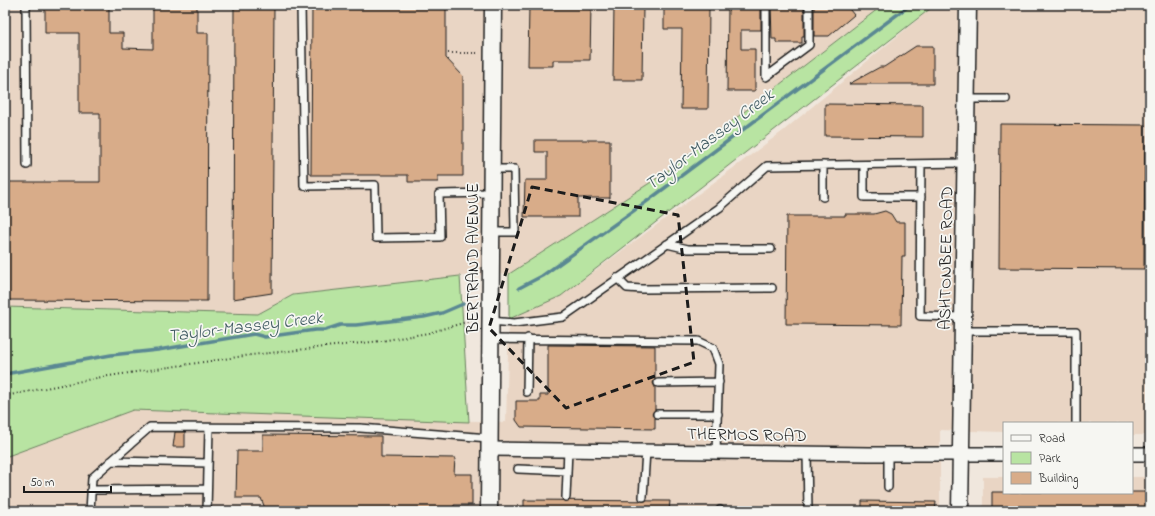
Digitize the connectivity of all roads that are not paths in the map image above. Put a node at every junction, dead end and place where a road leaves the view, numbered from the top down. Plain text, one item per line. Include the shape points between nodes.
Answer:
1 (26, 5) edge
2 (301, 5) edge
3 (494, 5) edge
4 (766, 5) edge
5 (809, 5) edge
6 (968, 5) edge
7 (966, 99) junction
8 (1006, 99) dead end
9 (965, 163) junction
10 (921, 164) junction
11 (27, 165) dead end
12 (864, 165) junction
13 (823, 166) junction
14 (491, 169) junction
15 (491, 193) junction
16 (823, 197) dead end
17 (921, 197) junction
18 (491, 232) junction
19 (667, 244) junction
20 (771, 249) dead end
21 (617, 278) junction
22 (772, 288) dead end
23 (490, 321) junction
24 (964, 324) junction
25 (528, 338) junction
26 (490, 339) junction
27 (719, 382) junction
28 (658, 383) dead end
29 (527, 392) dead end
30 (657, 414) dead end
31 (718, 414) junction
32 (1076, 422) edge
33 (209, 428) junction
34 (489, 443) junction
35 (568, 450) junction
36 (646, 451) junction
37 (716, 452) junction
38 (807, 453) junction
39 (888, 454) junction
40 (960, 454) junction
41 (1003, 454) edge
42 (1133, 454) edge
43 (1150, 454) edge
44 (111, 461) junction
45 (208, 463) junction
46 (518, 469) dead end
47 (567, 471) junction
48 (888, 487) dead end
49 (207, 489) junction
50 (91, 490) junction
51 (566, 497) dead end
52 (643, 498) dead end
53 (90, 511) edge
54 (207, 511) edge
55 (489, 511) edge
56 (808, 511) edge
57 (960, 511) edge

1 - 11 lane
2 - 15 lane via 304,186 375,185 376,238 440,237 439,194
3 - 14 street, BERTRAND AVENUE
4 - 5 lane via 766,77 809,45
6 - 7 street, ASHTONBEE ROAD
7 - 8 lane
7 - 9 street, ASHTONBEE ROAD
9 - 10 lane
9 - 24 street, ASHTONBEE ROAD
10 - 12 lane
10 - 17 lane
12 - 13 lane
12 - 17 lane via 864,197
13 - 16 lane
13 - 19 lane via 767,166 719,208
14 - 15 street, BERTRAND AVENUE
14 - 18 lane via 514,169 516,232
15 - 18 street, BERTRAND AVENUE
17 - 24 lane via 920,316
18 - 23 street, BERTRAND AVENUE
19 - 20 lane via 688,249
19 - 21 lane
21 - 22 lane via 627,288 642,289
21 - 23 lane via 564,317 514,323
23 - 26 street, BERTRAND AVENUE
24 - 32 lane via 1076,331
24 - 40 street, ASHTONBEE ROAD
25 - 26 lane
25 - 27 lane via 698,341 714,348 719,364
25 - 29 lane
26 - 34 street, BERTRAND AVENUE
27 - 28 lane
27 - 31 lane
30 - 31 lane
31 - 37 lane
33 - 34 lane via 360,428
33 - 44 lane via 150,427
33 - 45 lane
34 - 35 street, THERMOS ROAD
34 - 55 street, BERTRAND AVENUE
35 - 36 street, THERMOS ROAD
35 - 47 lane
36 - 37 street, THERMOS ROAD
36 - 52 lane
37 - 38 street, THERMOS ROAD
38 - 39 street, THERMOS ROAD
38 - 56 lane
39 - 40 street, THERMOS ROAD
39 - 48 lane
40 - 41 street, THERMOS ROAD
40 - 57 street, ASHTONBEE ROAD
42 - 43 street
44 - 45 lane
44 - 50 lane via 92,478
45 - 49 lane
46 - 47 lane
47 - 51 lane
49 - 50 lane
49 - 54 lane
50 - 53 lane

